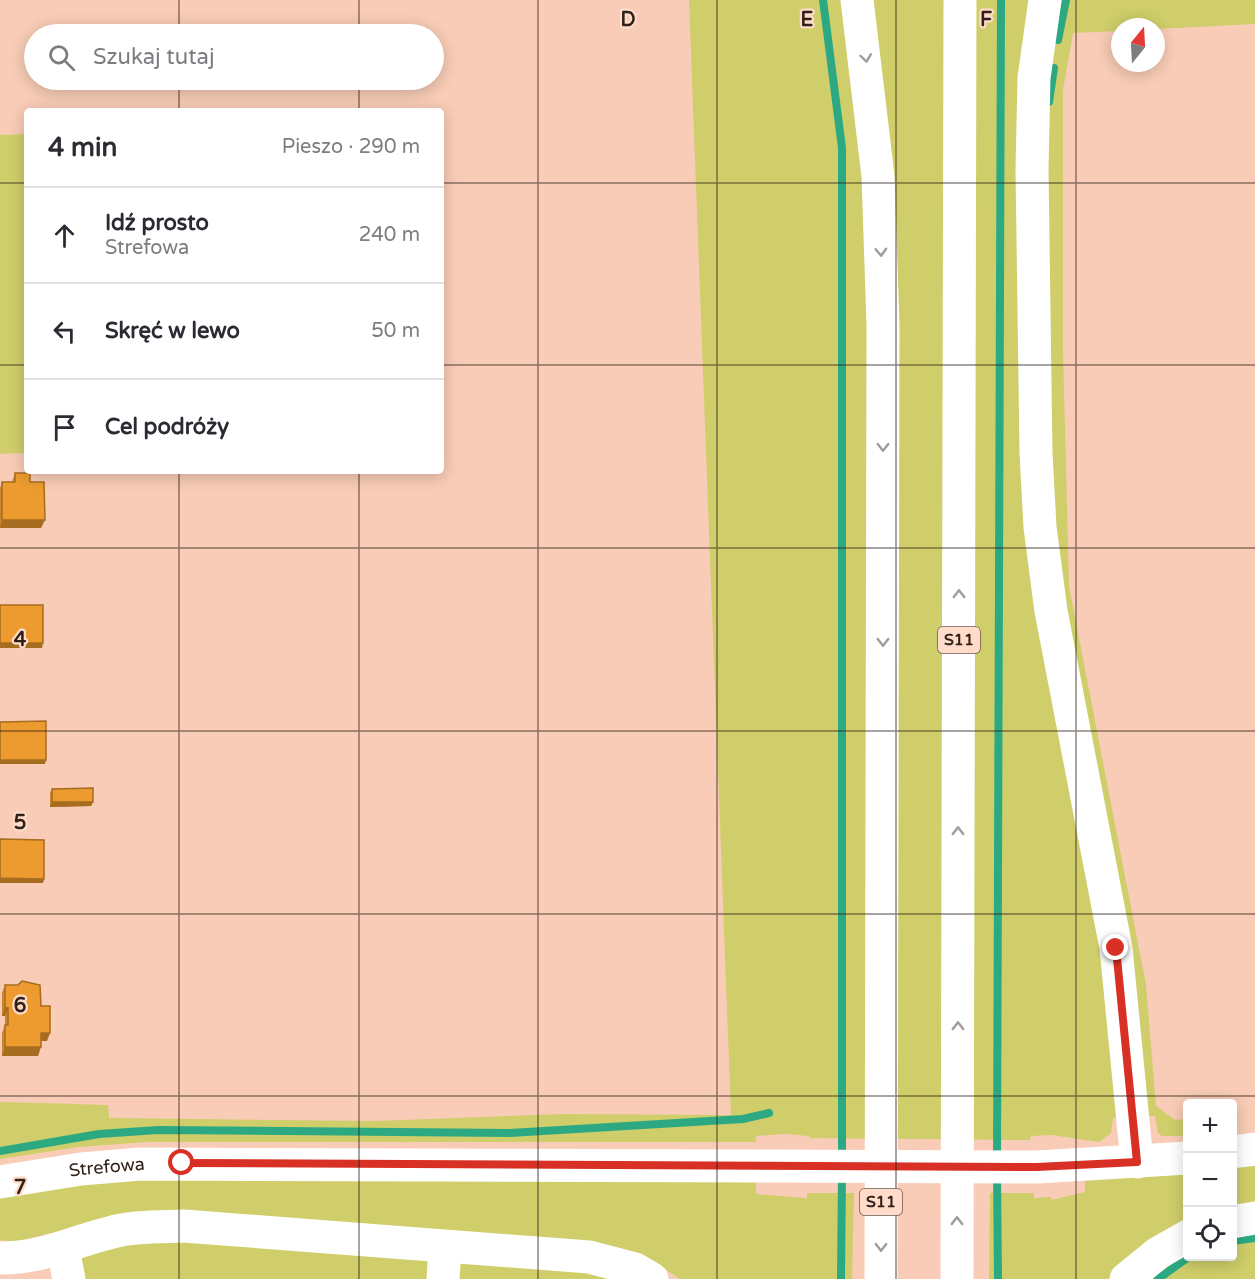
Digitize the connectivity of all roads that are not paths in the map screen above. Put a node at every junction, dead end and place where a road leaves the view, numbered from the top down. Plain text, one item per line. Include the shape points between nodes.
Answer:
1 (857, 0) edge
2 (960, 0) edge
3 (1045, 0) edge
4 (1255, 1149) edge
5 (1237, 1151) edge
6 (1183, 1158) edge
7 (1137, 1162) junction
8 (0, 1182) edge
9 (1255, 1218) edge
10 (1237, 1221) edge
11 (1183, 1239) edge
12 (445, 1247) junction
13 (0, 1258) edge
14 (66, 1264) edge
15 (443, 1279) edge
16 (652, 1279) edge
17 (881, 1279) edge
18 (957, 1279) edge
19 (1126, 1279) edge

1 -> 17 main road, S11 via 878,176 883,325
18 -> 2 main road, S11
3 - 7 main road via 1034,78 1032,169 1040,527 1051,611 1116,948
4 - 5 main road
6 - 7 main road, Strefowa
7 - 8 main road, Strefowa via 1037,1167 151,1164 81,1169
9 - 10 main road
11 - 19 main road via 1158,1252
12 - 14 main road via 184,1226 110,1233
12 - 15 main road
12 - 16 main road via 589,1257 635,1269
13 - 14 main road via 27,1257

